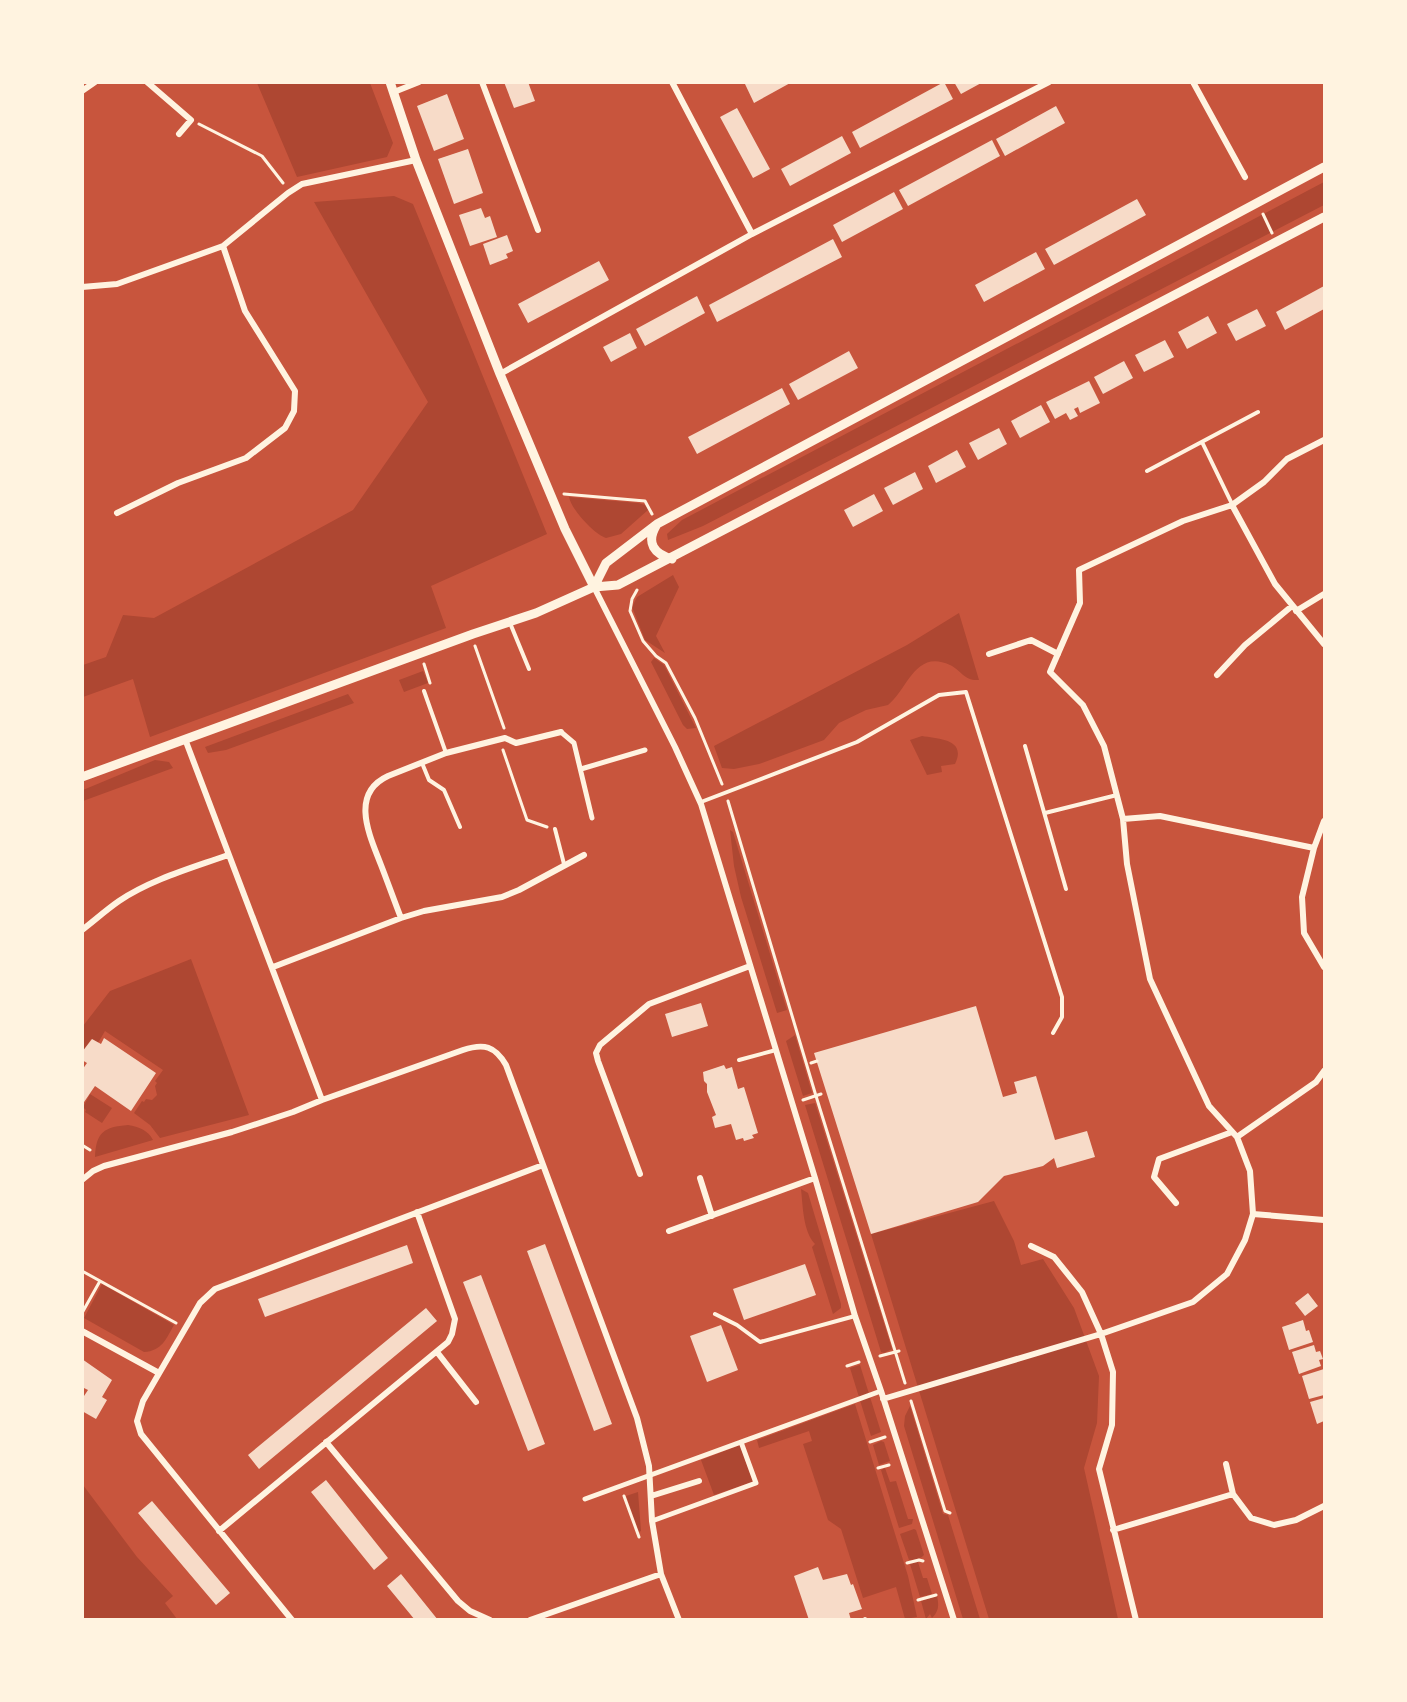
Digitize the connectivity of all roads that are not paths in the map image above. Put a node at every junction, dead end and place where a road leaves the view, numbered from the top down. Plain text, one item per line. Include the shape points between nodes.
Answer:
1 (95, 82) edge
2 (147, 82) edge
3 (419, 82) edge
4 (482, 82) edge
5 (672, 82) edge
6 (1049, 82) edge
7 (1193, 82) edge
8 (392, 87) edge
9 (82, 91) edge
10 (179, 134) dead end
11 (416, 160) junction
12 (1324, 167) edge
13 (1245, 177) dead end
14 (1324, 217) edge
15 (538, 230) dead end
16 (752, 234) junction
17 (223, 246) junction
18 (82, 287) edge
19 (500, 374) junction
20 (1258, 412) dead end
21 (1324, 440) edge
22 (1202, 442) junction
23 (1148, 471) dead end
24 (1232, 505) junction
25 (117, 513) dead end
26 (657, 524) junction
27 (672, 559) junction
28 (594, 587) junction
29 (1324, 594) edge
30 (1294, 608) junction
31 (510, 622) junction
32 (1324, 644) edge
33 (989, 654) dead end
34 (1058, 654) junction
35 (529, 669) dead end
36 (1217, 675) dead end
37 (424, 691) road end
38 (561, 732) joint
39 (185, 739) junction
40 (1025, 746) dead end
41 (645, 750) dead end
42 (446, 753) junction
43 (422, 762) junction
44 (581, 769) junction
45 (82, 777) edge
46 (1116, 795) junction
47 (700, 803) junction
48 (1045, 813) junction
49 (592, 818) dead end
50 (1123, 819) junction
51 (1324, 821) edge
52 (460, 826) dead end
53 (555, 829) road end
54 (1314, 848) junction
55 (228, 855) junction
56 (584, 855) dead end
57 (564, 864) junction
58 (1066, 889) dead end
59 (401, 918) junction
60 (82, 930) edge
61 (750, 966) junction
62 (273, 967) junction
63 (1324, 967) edge
64 (1053, 1033) dead end
65 (776, 1050) junction
66 (739, 1060) dead end
67 (1324, 1071) edge
68 (322, 1100) junction
69 (1234, 1134) junction
70 (543, 1165) junction
71 (640, 1174) dead end
72 (700, 1178) dead end
73 (816, 1178) junction
74 (82, 1180) edge
75 (1176, 1203) dead end
76 (417, 1212) junction
77 (1253, 1214) junction
78 (712, 1216) junction
79 (1324, 1220) edge
80 (669, 1231) dead end
81 (1031, 1245) dead end
82 (715, 1314) dead end
83 (855, 1316) junction
84 (82, 1331) edge
85 (1101, 1334) junction
86 (437, 1352) junction
87 (159, 1373) junction
88 (881, 1391) junction
89 (884, 1399) junction
90 (476, 1402) dead end
91 (326, 1442) junction
92 (741, 1442) junction
93 (1226, 1464) dead end
94 (650, 1475) junction
95 (699, 1481) dead end
96 (1233, 1494) junction
97 (651, 1496) junction
98 (585, 1499) dead end
99 (1324, 1506) edge
100 (652, 1521) junction
101 (1113, 1530) junction
102 (219, 1531) junction
103 (661, 1574) junction
104 (953, 1619) edge
105 (292, 1620) edge
106 (490, 1620) edge
107 (530, 1620) edge
108 (679, 1620) edge
109 (1136, 1620) edge

1 - 9 street
2 - 10 street via 190,120
3 - 8 street
4 - 15 street
5 - 16 street
6 - 16 street
7 - 13 street
8 - 11 street
11 - 17 street via 302,184
11 - 19 street
12 - 26 street
14 - 27 street
16 - 19 street
17 - 18 street via 117,284
17 - 25 street via 245,311 295,391 294,411 285,428 246,458 178,483
19 - 28 street
20 - 22 lane
21 - 24 street via 1287,459
22 - 23 lane
22 - 24 lane
24 - 30 street via 1275,584
24 - 34 street via 1183,520 1079,570 1080,603
26 - 27 street via 652,546
26 - 28 street via 606,563
27 - 28 street via 618,585
28 - 31 street
28 - 47 street
29 - 30 street
30 - 32 street
30 - 36 street via 1245,645
31 - 35 lane
31 - 39 street
33 - 34 street via 1031,640
34 - 46 street via 1050,672 1083,705 1104,746
37 - 42 lane
38 - 42 street via 516,743 502,739
38 - 44 street via 574,743
39 - 45 street
39 - 55 street
40 - 48 lane
41 - 44 street
42 - 43 street
43 - 52 lane via 429,780 444,790
43 - 59 street via 378,780 366,806 367,827
44 - 49 street
46 - 48 lane
46 - 50 street
47 - 61 street
47 - 64 lane via 857,742 939,695 966,692 1062,997 1062,1017
48 - 58 lane
50 - 54 street via 1160,816
50 - 69 street via 1127,864 1150,979 1209,1106
51 - 54 street
53 - 57 lane
54 - 63 street via 1302,897 1305,933
55 - 60 street via 134,893
55 - 62 street
56 - 57 street
57 - 59 street via 502,897
59 - 62 street
61 - 65 street
61 - 71 street via 649,1004 596,1053
62 - 68 street
65 - 66 lane
65 - 73 street
67 - 69 street via 1316,1082
68 - 70 street via 474,1046 493,1049 506,1065
68 - 74 street via 232,1132 104,1166
69 - 75 street via 1159,1160 1154,1177
69 - 77 street via 1250,1171
70 - 76 street
70 - 94 street via 644,1437
72 - 78 street
73 - 78 street
73 - 83 street
76 - 86 street via 455,1319 448,1342
76 - 87 street via 215,1289 200,1303
77 - 79 street
77 - 85 street via 1227,1274 1193,1302
78 - 80 street
81 - 85 street via 1054,1257 1082,1293
82 - 83 lane via 760,1342
83 - 88 street
84 - 87 street
85 - 89 street
85 - 101 street via 1113,1383 1112,1425 1099,1469
86 - 90 street
86 - 91 street
87 - 102 street via 139,1411 138,1428
88 - 89 street
88 - 92 street
89 - 104 street
91 - 102 street
91 - 106 street via 458,1601
92 - 94 street
92 - 100 street via 756,1483
93 - 96 street
94 - 97 street
94 - 98 street
95 - 97 street
96 - 99 street via 1251,1518 1274,1525 1296,1520
96 - 101 street
97 - 100 street
100 - 103 street
101 - 109 street
102 - 105 street
103 - 107 street
103 - 108 street

